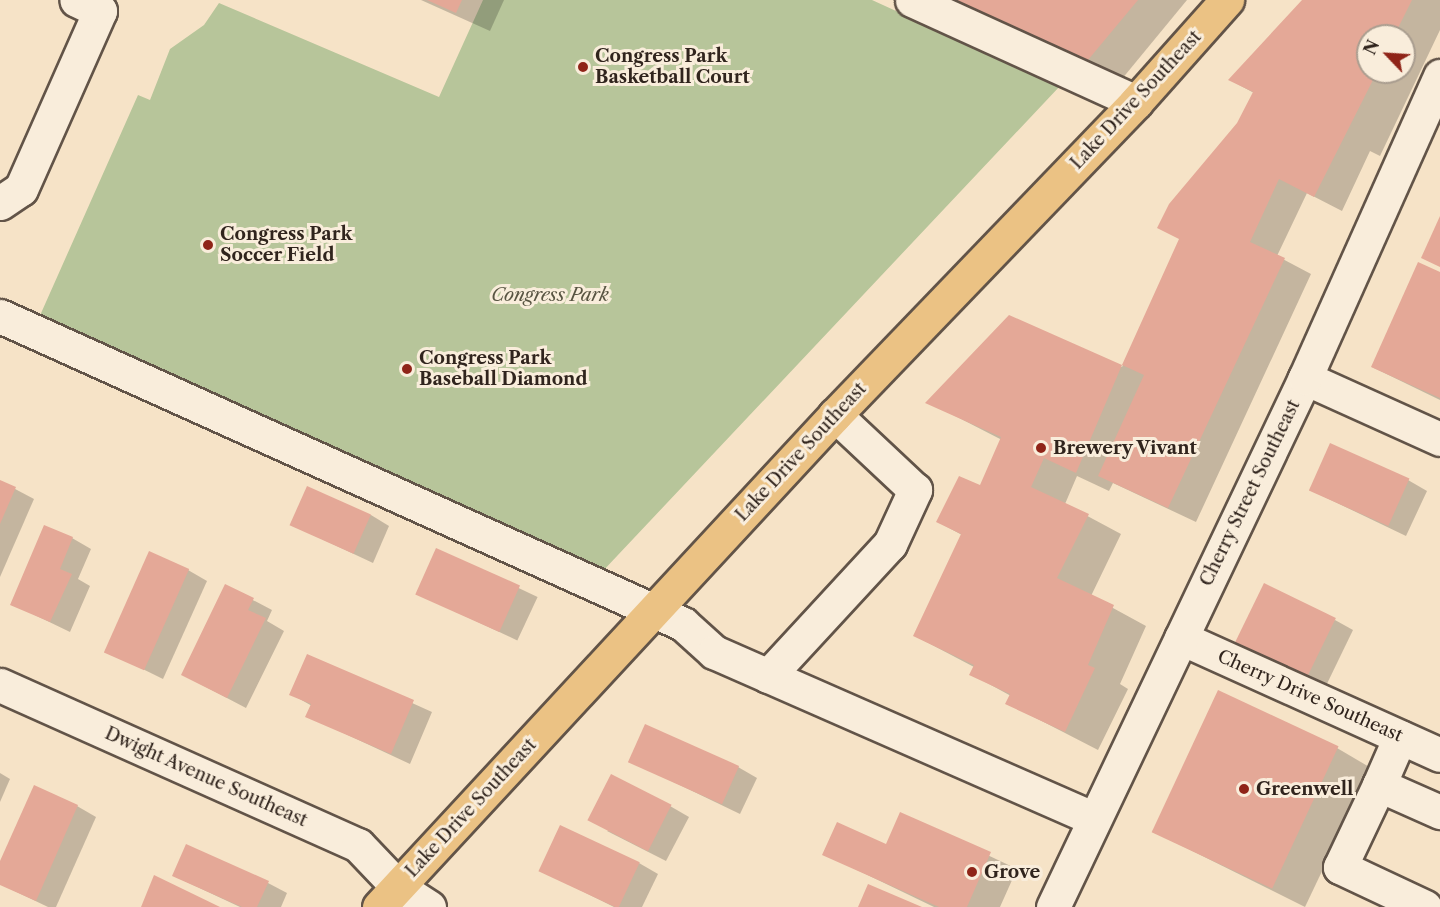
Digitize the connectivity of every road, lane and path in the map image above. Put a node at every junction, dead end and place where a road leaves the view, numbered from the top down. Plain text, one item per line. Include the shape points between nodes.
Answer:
1 (76, 0) edge
2 (912, 0) edge
3 (1227, 0) edge
4 (1440, 76) edge
5 (1136, 102) junction
6 (0, 203) edge
7 (0, 316) edge
8 (1305, 378) junction
9 (835, 416) junction
10 (1440, 439) edge
11 (652, 610) junction
12 (1181, 638) junction
13 (768, 676) junction
14 (0, 685) edge
15 (1400, 737) junction
16 (1440, 755) edge
17 (1379, 785) junction
18 (1440, 812) edge
19 (1094, 819) junction
20 (389, 897) edge
21 (429, 907) edge
22 (1053, 907) edge
23 (1425, 907) edge

1 - 6 street via 100,11 21,189
2 - 5 street
3 - 5 main road, Lake Drive Southeast
4 - 8 street, Cherry Street Southeast
5 - 9 main road, Lake Drive Southeast
7 - 11 street
8 - 10 street
8 - 12 street, Cherry Street Southeast
9 - 11 main road, Lake Drive Southeast
9 - 13 street via 915,490 890,544
11 - 13 street via 683,624 714,652
11 - 20 main road, Lake Drive Southeast
12 - 15 street, Cherry Drive Southeast
12 - 19 street, Cherry Street Southeast
13 - 19 street
14 - 20 street, Dwight Avenue Southeast via 358,844
15 - 16 street, Cherry Drive Southeast
15 - 17 street
17 - 18 street
17 - 23 street via 1340,867
19 - 22 street, Cherry Street Southeast
20 - 21 street, Dwight Avenue Southeast

